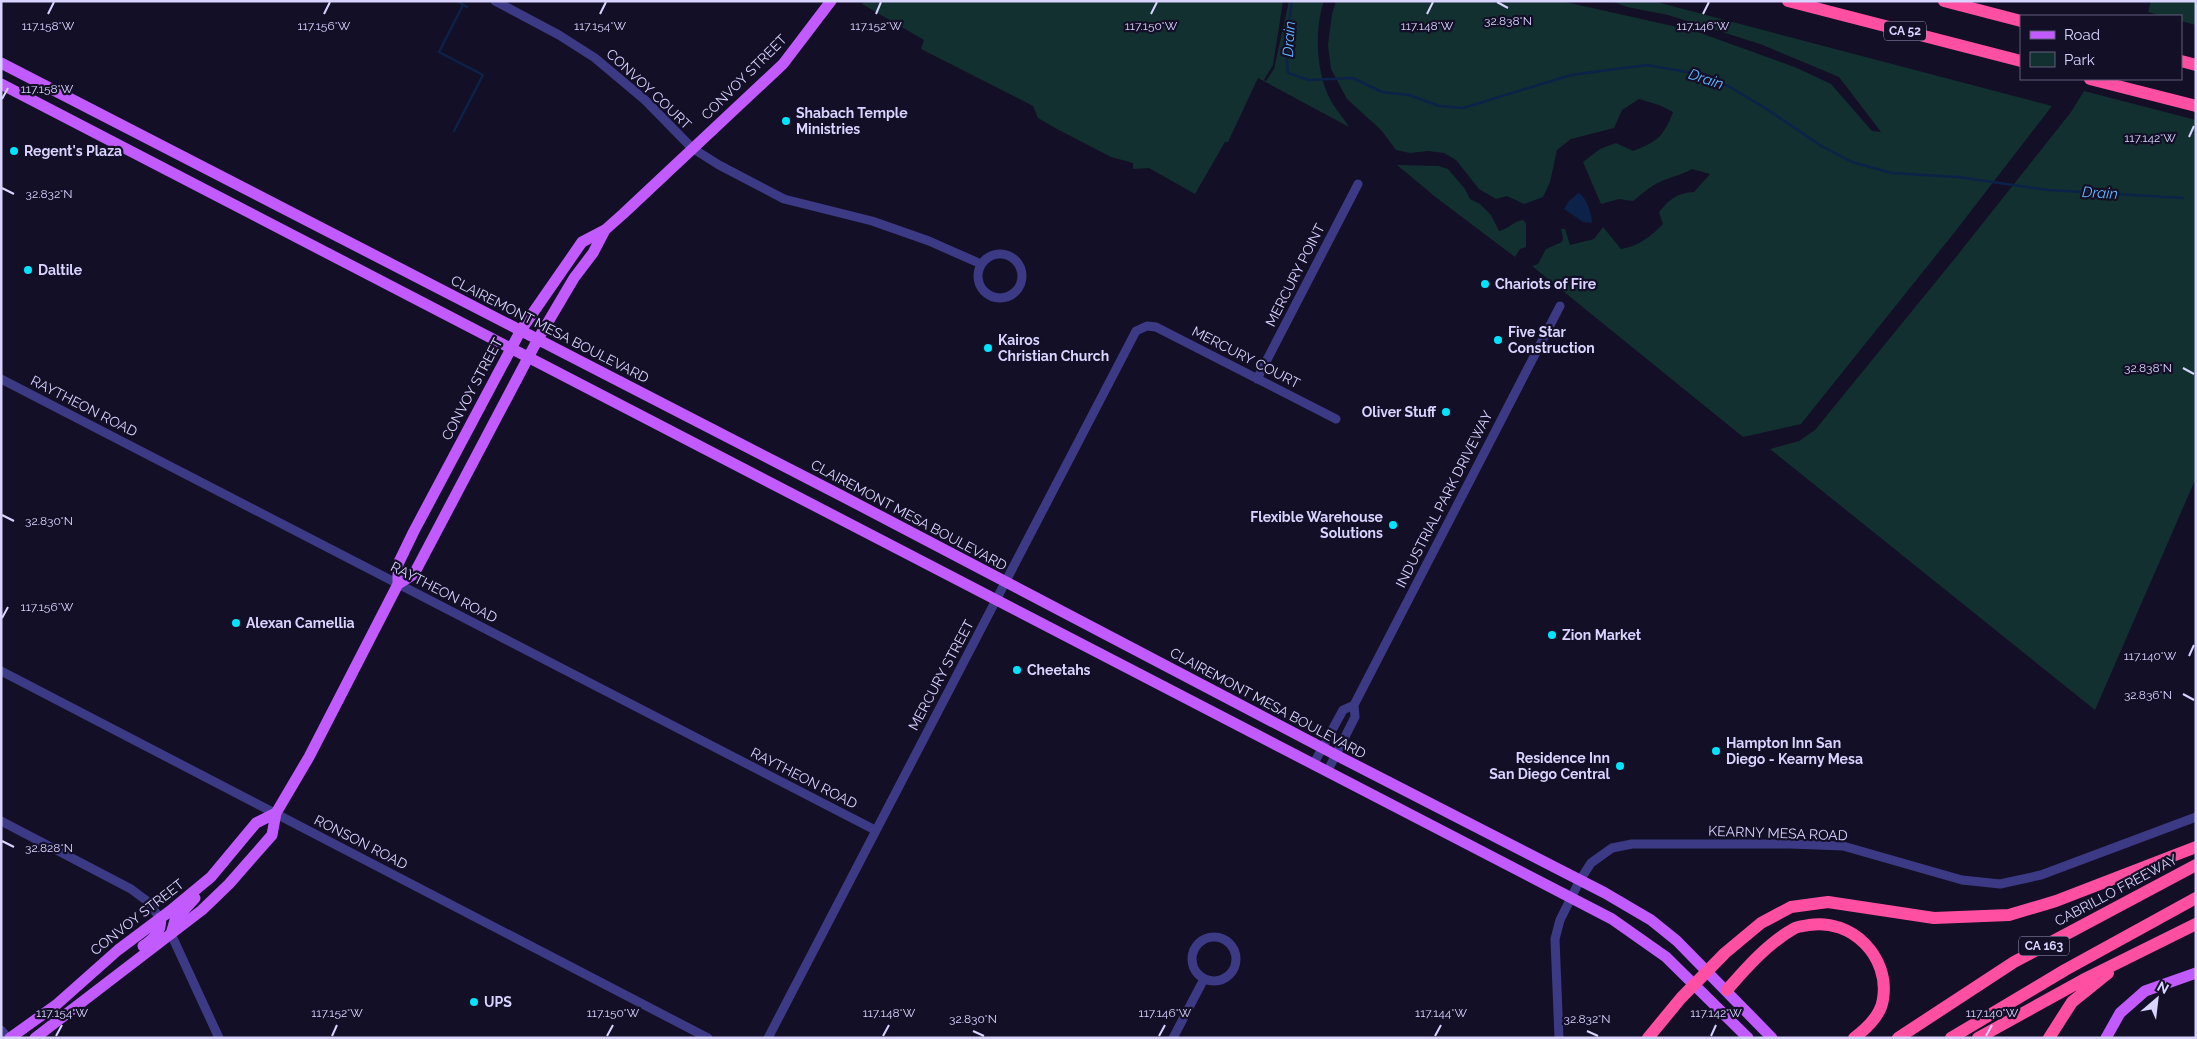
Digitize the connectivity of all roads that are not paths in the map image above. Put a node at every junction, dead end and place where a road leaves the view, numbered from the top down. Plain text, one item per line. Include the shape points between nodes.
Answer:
1 (495, 1) edge
2 (831, 1) edge
3 (1788, 1) edge
4 (1944, 1) edge
5 (2020, 21) edge
6 (2020, 61) edge
7 (2182, 61) edge
8 (1, 63) edge
9 (2196, 65) edge
10 (2094, 80) edge
11 (1, 84) edge
12 (2196, 106) edge
13 (692, 148) junction
14 (1358, 184) dead end
15 (605, 230) junction
16 (981, 264) junction
17 (1560, 306) dead end
18 (1142, 328) joint
19 (521, 330) junction
20 (538, 339) junction
21 (512, 348) junction
22 (528, 356) junction
23 (1, 379) edge
24 (1257, 379) junction
25 (1336, 419) dead end
26 (1005, 582) junction
27 (398, 584) junction
28 (995, 601) junction
29 (1, 671) edge
30 (1354, 705) junction
31 (1322, 748) junction
32 (1336, 755) junction
33 (1313, 765) junction
34 (1327, 772) junction
35 (276, 813) junction
36 (2196, 817) edge
37 (1, 821) edge
38 (875, 830) junction
39 (2196, 847) edge
40 (2196, 865) edge
41 (211, 877) junction
42 (1580, 880) junction
43 (1571, 897) junction
44 (2196, 898) edge
45 (160, 918) junction
46 (2196, 924) edge
47 (171, 934) junction
48 (2127, 958) junction
49 (1708, 970) junction
50 (2196, 973) edge
51 (116, 975) junction
52 (1204, 979) junction
53 (1695, 984) junction
54 (1727, 990) junction
55 (1, 1030) edge
56 (9, 1038) edge
57 (35, 1038) edge
58 (219, 1038) edge
59 (708, 1038) edge
60 (768, 1038) edge
61 (1173, 1038) edge
62 (1558, 1038) edge
63 (1648, 1038) edge
64 (1748, 1038) edge
65 (1772, 1038) edge
66 (1854, 1038) edge
67 (1898, 1038) edge
68 (1951, 1038) edge
69 (1978, 1038) edge
70 (2049, 1038) edge
71 (2106, 1038) edge

1 - 13 street, CONVOY COURT via 595,58 645,100
2 - 13 main road, CONVOY STREET via 782,64
3 - 6 highway, CA 52
4 - 5 highway
7 - 9 highway
8 - 19 main road, CLAIREMONT MESA BOULEVARD
10 - 12 highway
11 - 21 main road
13 - 15 main road, CONVOY STREET
13 - 16 street, CONVOY COURT via 784,199 872,221
14 - 24 street, MERCURY POINT
15 - 19 main road, CONVOY STREET via 582,242
15 - 20 main road, CONVOY STREET
16 - 16 street via 978,281 985,293 1000,299 1014,294 1019,288 1021,268 1012,258 993,255
17 - 30 street, INDUSTRIAL PARK DRIVEWAY
18 - 24 street, MERCURY COURT via 1156,327
18 - 26 street, MERCURY STREET via 1136,331
19 - 20 main road, CLAIREMONT MESA BOULEVARD
19 - 21 main road, CONVOY STREET
20 - 22 main road, CONVOY STREET
20 - 26 main road, CLAIREMONT MESA BOULEVARD
21 - 22 main road
21 - 27 main road, CONVOY STREET via 398,564
22 - 27 main road, CONVOY STREET via 414,574
22 - 28 main road
23 - 27 street, RAYTHEON ROAD
24 - 25 street, MERCURY COURT
26 - 28 street, MERCURY STREET
26 - 31 main road, CLAIREMONT MESA BOULEVARD
27 - 35 main road, CONVOY STREET via 309,757
27 - 38 street, RAYTHEON ROAD
28 - 33 main road
28 - 38 street, MERCURY STREET
29 - 35 street, RONSON ROAD
30 - 31 street, INDUSTRIAL PARK DRIVEWAY via 1343,710
30 - 32 street, INDUSTRIAL PARK DRIVEWAY via 1355,717
31 - 32 main road, CLAIREMONT MESA BOULEVARD
31 - 33 street, INDUSTRIAL PARK DRIVEWAY
32 - 34 street, INDUSTRIAL PARK DRIVEWAY
32 - 42 main road, CLAIREMONT MESA BOULEVARD
33 - 34 main road
34 - 43 main road
35 - 41 main road, CONVOY STREET via 256,822
35 - 47 main road, CONVOY STREET via 272,834 256,853 217,896
35 - 59 street, RONSON ROAD
36 - 42 street, KEARNY MESA ROAD via 2041,876 2000,884 1962,880 1843,846 1790,844 1632,844 1605,852 1591,863
37 - 45 street via 131,889 147,901
38 - 60 street, MERCURY STREET
39 - 49 highway via 2056,900 2009,914 1934,918 1828,902 1791,907 1761,923
40 - 67 highway, CABRILLO FREEWAY / CA 163 via 2014,962
41 - 45 main road, CONVOY STREET
41 - 47 main road via 175,920
42 - 43 street, KEARNY MESA ROAD
42 - 49 main road, CLAIREMONT MESA BOULEVARD via 1651,920
43 - 53 main road via 1656,948
43 - 62 street, KEARNY MESA ROAD via 1555,939
44 - 68 highway, CA 163
45 - 51 main road via 162,924 158,932 120,963
45 - 56 main road, CONVOY STREET via 56,1005
46 - 48 highway
47 - 51 main road, CONVOY STREET
47 - 58 street
48 - 69 highway
48 - 70 highway via 2072,1002
49 - 53 highway
49 - 54 main road, CLAIREMONT MESA BOULEVARD
50 - 71 main road via 2145,991 2120,1013
51 - 57 main road, CONVOY STREET
52 - 52 street via 1220,981 1232,972 1236,956 1224,940 1208,938 1195,947 1193,968
52 - 61 street
53 - 63 highway
53 - 64 main road
54 - 65 main road, CLAIREMONT MESA BOULEVARD
54 - 66 highway via 1769,947 1796,927 1821,923 1836,926 1860,936 1874,954 1882,974 1883,1000 1870,1026
55 - 56 street

